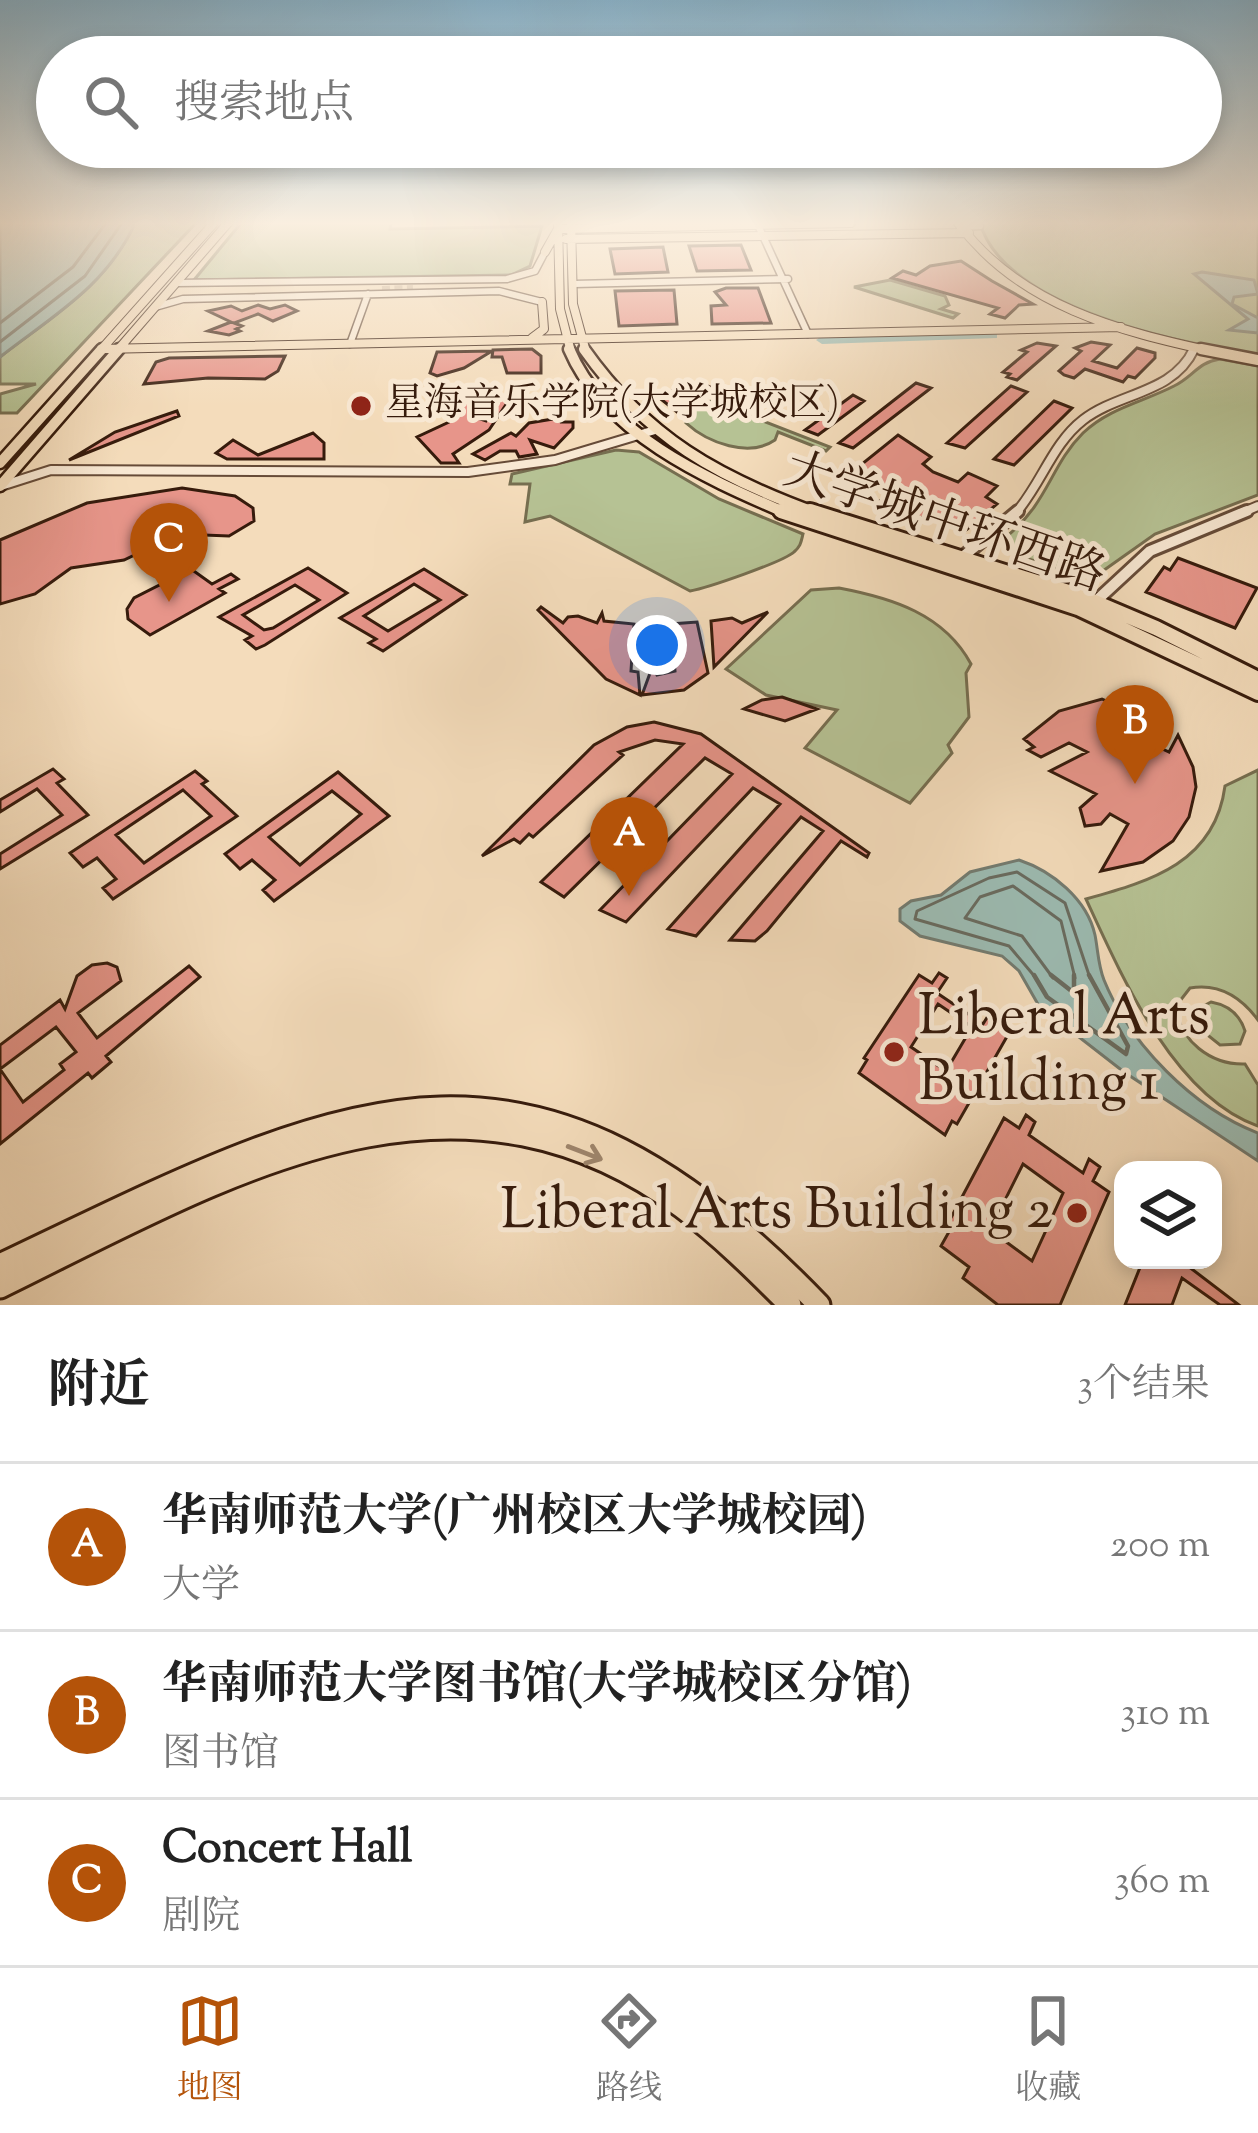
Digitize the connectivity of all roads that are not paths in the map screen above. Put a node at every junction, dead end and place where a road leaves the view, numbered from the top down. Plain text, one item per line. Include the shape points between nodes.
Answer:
1 (163, 284) edge
2 (176, 284) joint
3 (183, 284) edge
4 (567, 284) joint
5 (571, 284) edge
6 (787, 284) edge
7 (1021, 284) edge
8 (1030, 284) edge
9 (368, 294) junction
10 (542, 302) joint
11 (155, 307) junction
12 (1071, 309) junction
13 (1068, 325) junction
14 (1118, 325) junction
15 (807, 332) junction
16 (574, 338) junction
17 (527, 339) junction
18 (350, 344) junction
19 (1195, 347) junction
20 (118, 349) junction
21 (104, 355) junction
22 (1258, 358) edge
23 (649, 432) junction
24 (30, 452) junction
25 (0, 463) edge
26 (51, 470) junction
27 (0, 486) edge
28 (1258, 506) edge
29 (956, 562) junction
30 (1095, 602) junction
31 (1258, 679) edge
32 (1258, 693) edge
33 (0, 1265) edge
34 (0, 1287) edge
35 (790, 1305) edge
36 (819, 1305) edge

1 - 21 main road
2 - 3 street
2 - 11 main road
4 - 5 street
4 - 16 main road, 大学城中环西路
6 - 15 street
7 - 12 main road
8 - 14 main road
9 - 10 street via 503,291
9 - 11 street via 178,299
9 - 18 street
10 - 17 main road via 544,329
11 - 20 main road
12 - 13 main road via 1077,319
12 - 14 main road
13 - 14 main road
13 - 15 main road
14 - 15 main road
14 - 19 main road
14 - 22 main road
15 - 16 main road
16 - 17 main road
16 - 23 main road, 大学城中环西路 via 592,387
17 - 18 main road
18 - 20 main road
19 - 22 main road
19 - 29 street via 1170,380 1074,427 1026,501
20 - 21 main road
21 - 24 main road
21 - 25 main road
23 - 26 street via 555,460 468,472
23 - 29 main road, 大学城中环西路 via 799,517
24 - 26 street
24 - 27 main road
26 - 27 street
28 - 30 street via 1151,548
29 - 30 main road, 大学城中环西路
29 - 32 main road, 大学城中环西路 via 1108,619
30 - 31 main road, 大学城中环西路
33 - 36 main road via 311,1127 400,1109 478,1108 582,1130 672,1172 755,1238
34 -> 35 main road via 274,1158 378,1131 449,1126 544,1139 627,1171 700,1218

